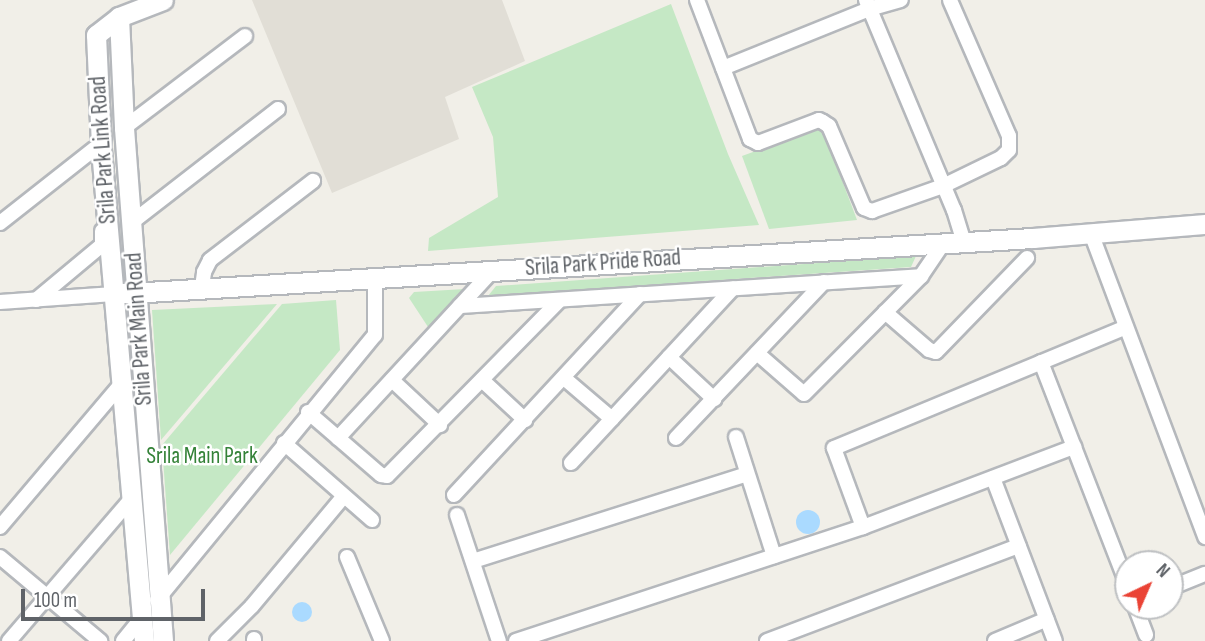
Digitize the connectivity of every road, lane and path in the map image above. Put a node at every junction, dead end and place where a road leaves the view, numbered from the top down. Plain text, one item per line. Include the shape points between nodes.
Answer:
1 (163, 0) edge
2 (697, 0) edge
3 (901, 0) edge
4 (950, 0) edge
5 (868, 5) edge
6 (119, 17) junction
7 (245, 36) dead end
8 (723, 68) junction
9 (278, 109) dead end
10 (124, 128) junction
11 (313, 181) dead end
12 (943, 186) junction
13 (0, 223) edge
14 (131, 223) junction
15 (1205, 224) edge
16 (1091, 233) junction
17 (954, 242) junction
18 (1027, 258) dead end
19 (493, 270) junction
20 (921, 276) junction
21 (375, 277) junction
22 (824, 282) junction
23 (202, 287) junction
24 (733, 288) junction
25 (136, 293) junction
26 (114, 294) junction
27 (640, 294) junction
28 (36, 300) junction
29 (0, 302) edge
30 (558, 302) junction
31 (460, 306) junction
32 (885, 312) junction
33 (1125, 328) junction
34 (757, 353) junction
35 (669, 357) junction
36 (1041, 362) junction
37 (564, 379) junction
38 (391, 380) junction
39 (482, 380) junction
40 (122, 383) junction
41 (713, 399) junction
42 (308, 412) junction
43 (612, 419) junction
44 (525, 420) junction
45 (440, 425) junction
46 (736, 437) dead end
47 (338, 438) junction
48 (676, 438) dead end
49 (284, 443) junction
50 (1074, 447) junction
51 (571, 463) dead end
52 (747, 474) junction
53 (993, 478) junction
54 (454, 495) dead end
55 (344, 496) junction
56 (132, 498) junction
57 (457, 515) dead end
58 (372, 520) dead end
59 (0, 527) edge
60 (863, 527) junction
61 (1205, 537) edge
62 (1019, 546) junction
63 (1114, 550) edge
64 (774, 556) junction
65 (0, 557) edge
66 (347, 557) dead end
67 (473, 561) junction
68 (1205, 574) edge
69 (1184, 582) edge
70 (159, 596) junction
71 (47, 597) junction
72 (142, 618) junction
73 (1047, 620) junction
74 (1140, 620) edge
75 (1146, 635) dead end
76 (9, 641) edge
77 (100, 641) edge
78 (123, 641) edge
79 (144, 641) edge
80 (163, 641) edge
81 (217, 641) edge
82 (382, 641) edge
83 (499, 641) edge
84 (516, 641) edge
85 (767, 641) edge
86 (995, 641) edge
87 (1055, 641) edge

1 - 6 street
2 - 8 street
3 - 5 street
4 - 12 street via 1009,136 1009,150
5 - 8 street
5 - 12 street
6 - 10 street, Srila Park Main Road
6 - 26 street, Srila Park Link Road via 96,35
7 - 10 street
8 - 12 street via 754,142 819,120 829,126 868,210
9 - 14 street
10 - 14 street, Srila Park Main Road
11 - 23 street via 210,260
12 - 17 street via 954,210
13 - 28 street via 94,149 102,245
14 - 25 street, Srila Park Main Road
15 - 16 street, Srila Park Pride Road
16 - 17 street, Srila Park Pride Road
16 - 33 street
17 - 19 street, Srila Park Pride Road
17 - 20 street
18 - 32 street via 936,352
19 - 21 street, Srila Park Pride Road
19 - 31 street
20 - 22 street
20 - 32 street
21 - 23 street, Srila Park Pride Road
21 - 42 street via 375,335
22 - 24 street
22 - 34 street
23 - 25 street, Srila Park Pride Road
24 - 27 street
24 - 35 street
25 - 26 street, Srila Park Pride Road
25 - 70 street, Srila Park Main Road
26 - 28 street, Srila Park Pride Road
26 - 40 street, Srila Park Link Road
27 - 30 street
27 - 37 street
28 - 29 street, Srila Park Pride Road
30 - 31 street
30 - 39 street
31 - 38 street
32 - 34 street via 804,394
33 - 36 street
33 - 61 street
34 - 41 street
35 - 41 street
35 - 43 street
36 - 50 street
36 - 60 street via 834,448
37 - 43 street
37 - 44 street
38 - 45 street
38 - 47 street
39 - 44 street
39 - 45 street
40 - 56 street, Srila Park Link Road
40 - 59 street
41 - 48 street
42 - 47 street
42 - 49 street
43 - 51 street
44 - 54 street
45 - 47 street via 387,476
46 - 52 street
49 - 55 street
49 - 70 street
50 - 53 street
50 - 63 street
52 - 64 street
52 - 67 street
53 - 60 street
53 - 62 street
55 - 58 street
55 - 81 street
56 - 71 street
56 - 72 street, Srila Park Link Road
57 - 67 street
60 - 64 street
62 - 73 street
62 - 85 street
64 - 84 street
65 - 71 street
66 - 82 street
67 - 83 street
68 - 69 street
70 - 72 street
70 - 80 street, Srila Park Main Road
71 - 76 street
71 - 77 street
72 - 78 street
72 - 79 street, Srila Park Link Road
73 - 86 street
73 - 87 street
74 - 75 street

